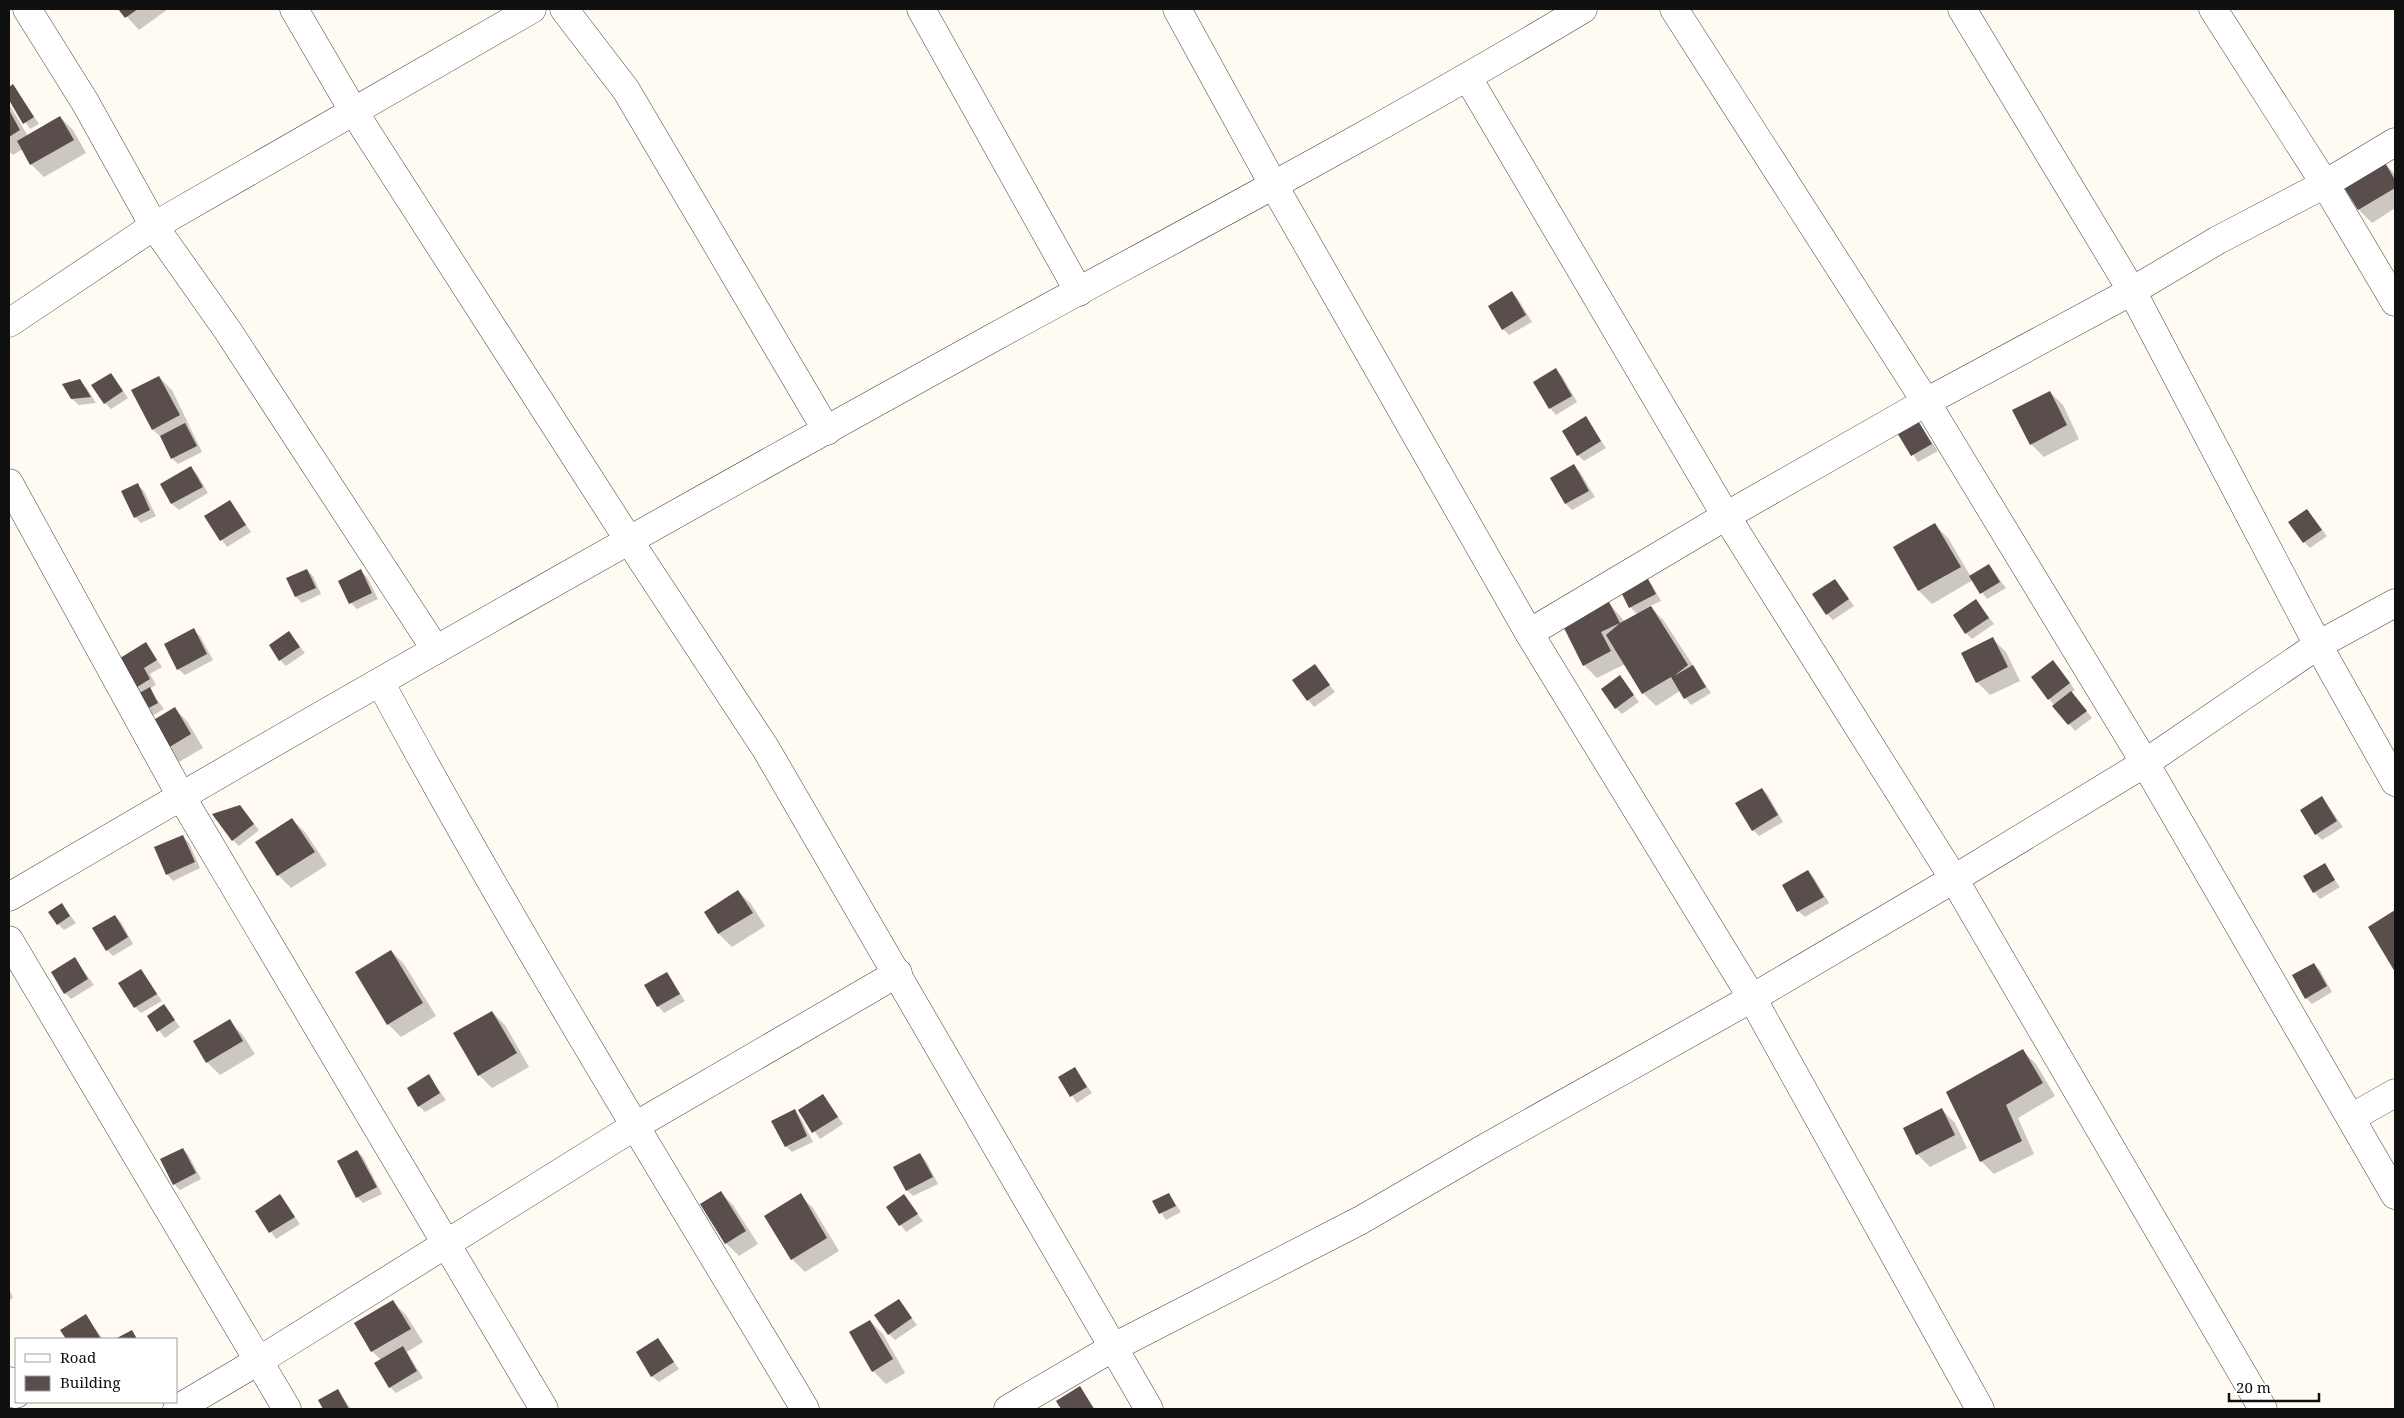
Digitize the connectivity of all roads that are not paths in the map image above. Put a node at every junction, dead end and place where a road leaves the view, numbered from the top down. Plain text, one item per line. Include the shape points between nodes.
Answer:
1 (27, 9) edge
2 (294, 9) edge
3 (532, 9) edge
4 (564, 9) edge
5 (921, 9) edge
6 (1177, 9) edge
7 (1583, 9) edge
8 (1674, 9) edge
9 (1962, 9) edge
10 (2213, 9) edge
11 (1468, 78) junction
12 (354, 112) junction
13 (2395, 142) edge
14 (1273, 184) junction
15 (2325, 184) junction
16 (154, 226) junction
17 (1079, 292) junction
18 (2132, 292) junction
19 (2395, 302) edge
20 (9, 323) edge
21 (1926, 402) junction
22 (828, 431) junction
23 (9, 483) edge
24 (1726, 516) junction
25 (630, 542) junction
26 (2395, 603) edge
27 (1529, 633) junction
28 (2318, 645) junction
29 (436, 650) junction
30 (380, 682) junction
31 (2145, 763) junction
32 (2395, 782) edge
33 (181, 796) junction
34 (1954, 879) junction
35 (9, 897) edge
36 (9, 940) edge
37 (898, 973) junction
38 (1752, 998) junction
39 (2395, 1093) edge
40 (2351, 1118) junction
41 (635, 1126) junction
42 (2395, 1195) edge
43 (446, 1244) junction
44 (1114, 1347) junction
45 (260, 1360) junction
46 (9, 1381) edge
47 (15, 1392) edge
48 (177, 1409) edge
49 (287, 1409) edge
50 (544, 1409) edge
51 (805, 1409) edge
52 (1008, 1409) edge
53 (1149, 1409) edge
54 (1980, 1409) edge
55 (2263, 1409) edge

1 - 16 street via 85,102
2 - 12 street
3 - 12 street
4 - 22 street via 626,90
5 - 17 street
6 - 14 street
7 - 11 street
8 - 21 street
9 - 18 street
10 - 15 street
11 - 14 street
11 - 24 street
12 - 16 street
12 - 25 street
13 - 15 street
14 - 17 street
14 - 27 street
15 - 18 street via 2218,240
15 - 19 street
16 - 20 street
16 - 29 street via 228,331
17 - 22 street
18 - 21 street
18 - 28 street
21 - 24 street
21 - 31 street
22 - 25 street
23 - 33 street
24 - 27 street
24 - 34 street
25 - 29 street
25 - 37 street via 766,748
26 - 28 street
27 - 38 street
28 - 31 street
28 - 32 street
29 - 30 street
30 - 33 street
30 - 41 street via 443,799
31 - 34 street
31 - 40 street
33 - 35 street
33 - 43 street
34 - 38 street
34 - 55 street
36 - 45 street
37 - 41 street
37 - 44 street
38 - 44 street via 1361,1220
38 - 54 street
39 - 40 street
40 - 42 street
41 - 43 street
41 - 51 street
43 - 45 street
43 - 50 street
44 - 52 street
44 - 53 street
45 - 48 street
45 - 49 street
46 - 47 street

